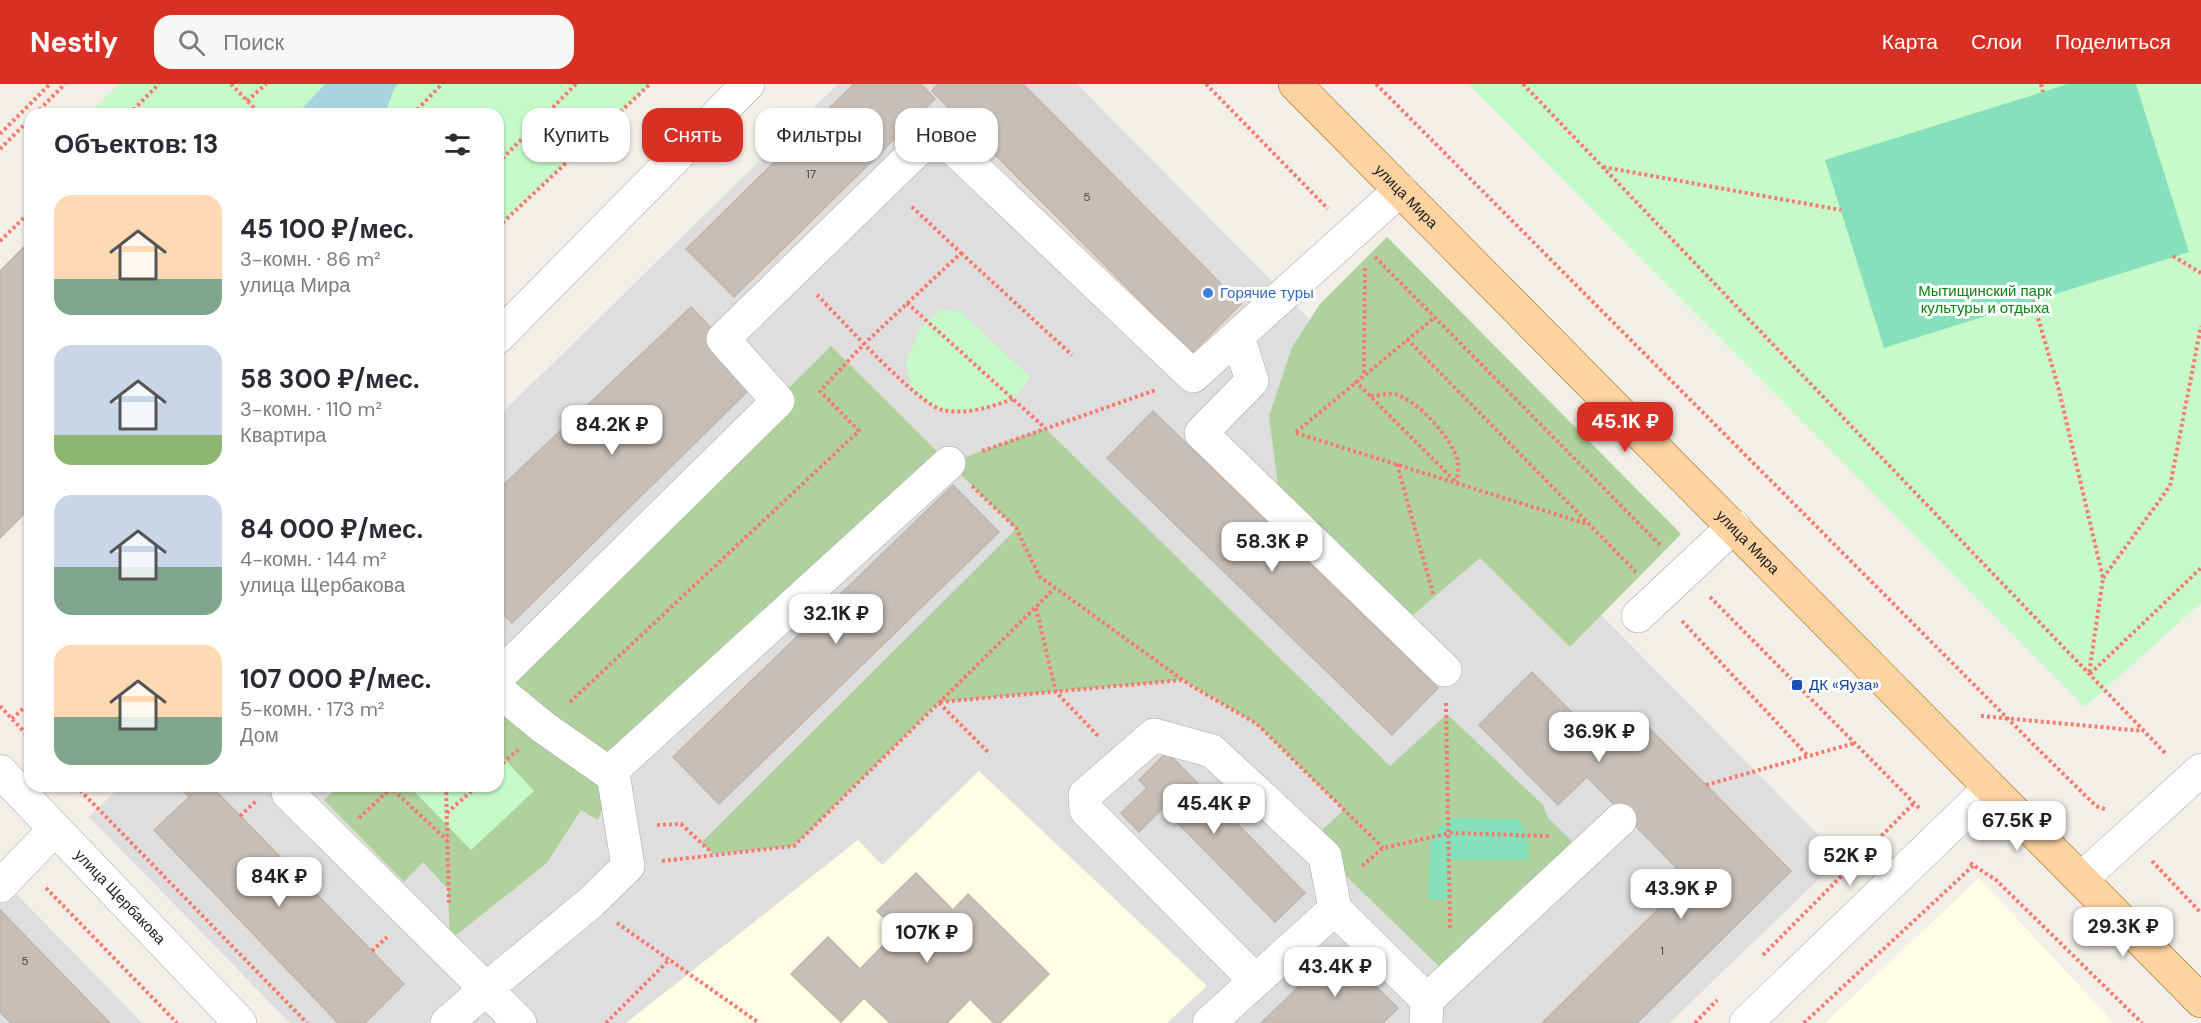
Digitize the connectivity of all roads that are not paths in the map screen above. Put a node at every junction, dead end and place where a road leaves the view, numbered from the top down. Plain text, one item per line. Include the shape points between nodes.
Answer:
1 (748, 84) edge
2 (1294, 84) edge
3 (1400, 190) junction
4 (504, 330) edge
5 (1238, 336) junction
6 (949, 463) road end
7 (1734, 526) junction
8 (1648, 606) road end
9 (1440, 665) road end
10 (504, 670) edge
11 (504, 695) edge
12 (2201, 770) edge
13 (0, 771) edge
14 (609, 773) junction
15 (24, 787) edge
16 (1990, 788) junction
17 (289, 792) edge
18 (34, 793) edge
19 (1620, 820) dead end
20 (55, 829) junction
21 (11, 874) edge
22 (2081, 879) junction
23 (1335, 909) junction
24 (1255, 980) junction
25 (486, 989) junction
26 (1435, 1000) edge
27 (2201, 1000) edge
28 (240, 1023) edge
29 (447, 1023) edge
30 (520, 1023) edge
31 (1209, 1023) edge
32 (1746, 1023) edge

1 - 4 street
2 - 3 main road, улица Мира
3 - 5 street via 1359,241
3 - 7 main road, улица Мира
5 - 9 street via 1252,381 1201,433
5 - 10 street via 1193,376 936,132 723,339 778,401
6 - 14 street
7 - 8 street
7 - 16 main road, улица Мира
11 - 14 street
12 - 22 street
13 - 15 street, улица Щербакова
14 - 25 street via 614,780 628,866 589,904
16 - 22 main road, улица Мира
16 - 32 street
17 - 25 street
18 - 20 street, улица Щербакова
19 - 26 street
20 - 21 street
20 - 28 street, улица Щербакова
22 - 27 main road, улица Мира
23 - 24 street
23 - 24 street via 1325,856 1212,751 1154,735 1085,795 1086,810
23 - 26 street
24 - 31 street
25 - 29 street
25 - 30 street

